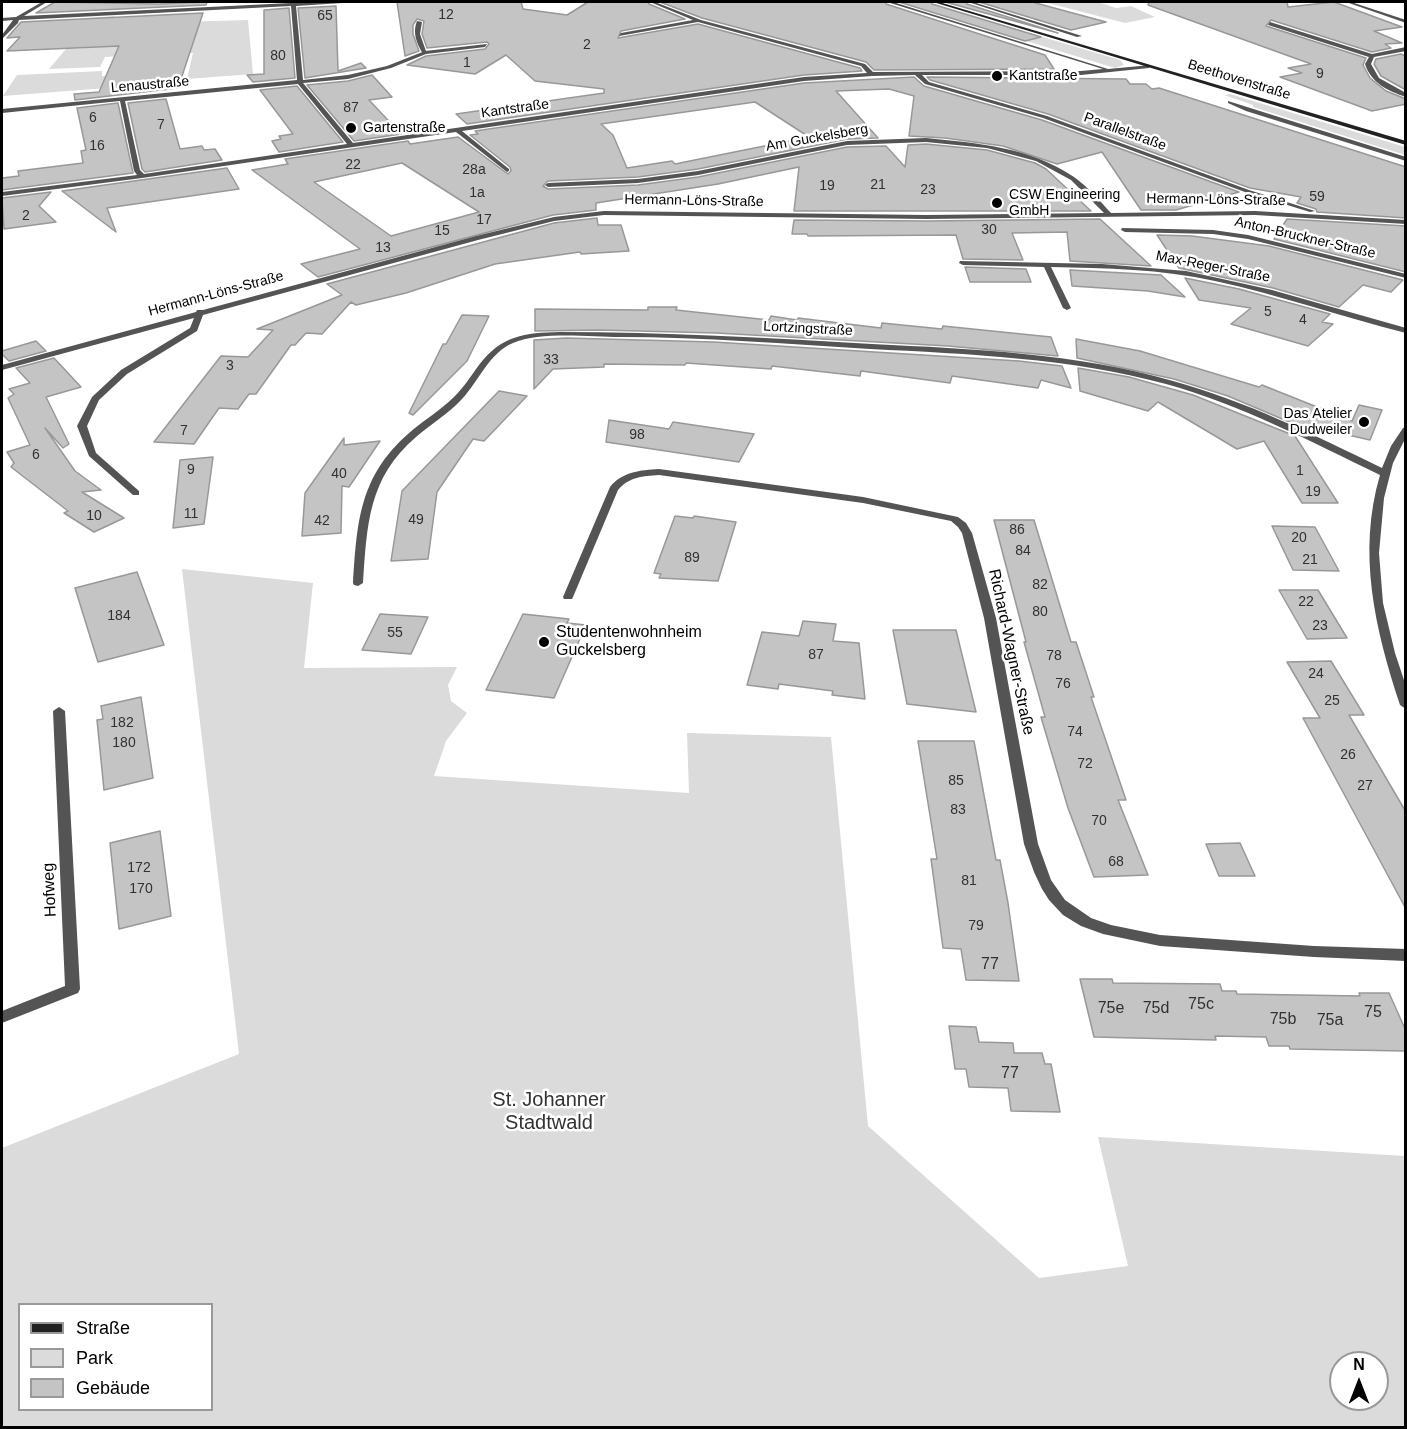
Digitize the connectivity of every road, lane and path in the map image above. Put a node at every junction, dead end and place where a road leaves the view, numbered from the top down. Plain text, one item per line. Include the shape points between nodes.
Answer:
1 (45, 2) edge
2 (342, 2) edge
3 (652, 2) edge
4 (889, 2) edge
5 (935, 2) edge
6 (970, 2) edge
7 (1136, 2) edge
8 (1348, 2) edge
9 (293, 3) edge
10 (1125, 3) dead end
11 (2, 19) edge
12 (16, 19) junction
13 (699, 21) junction
14 (419, 22) dead end
15 (1406, 22) edge
16 (1270, 24) dead end
17 (621, 35) dead end
18 (2, 38) edge
19 (1065, 41) junction
20 (485, 45) dead end
21 (1406, 49) edge
22 (424, 53) junction
23 (1372, 56) junction
24 (1149, 66) junction
25 (1116, 71) junction
26 (916, 73) junction
27 (872, 74) junction
28 (300, 83) junction
29 (1406, 95) edge
30 (122, 99) junction
31 (1230, 102) dead end
32 (2, 111) edge
33 (457, 130) junction
34 (1406, 143) edge
35 (351, 145) junction
36 (1406, 159) edge
37 (507, 170) dead end
38 (142, 176) junction
39 (548, 185) dead end
40 (2, 194) edge
41 (1108, 213) junction
42 (1327, 216) junction
43 (1406, 222) edge
44 (1125, 230) dead end
45 (963, 263) dead end
46 (1046, 264) junction
47 (1406, 276) edge
48 (1067, 308) dead end
49 (200, 312) junction
50 (1406, 331) edge
51 (2, 368) edge
52 (1406, 430) edge
53 (1384, 473) junction
54 (136, 494) dead end
55 (358, 583) dead end
56 (568, 597) dead end
57 (1406, 705) edge
58 (59, 711) dead end
59 (1406, 955) edge
60 (2, 1017) edge

1 - 12 street
2 - 9 street
3 - 13 street
4 - 25 street
5 - 19 street, Beethovenstraße
6 - 19 street via 1079,36
7 - 10 street
8 - 15 street
9 - 12 street
9 - 28 street
11 - 12 street
12 - 18 street
13 - 17 street
13 - 27 street via 863,65
14 - 22 street
16 - 23 street
19 - 24 street, Beethovenstraße
20 - 22 street, Lenaustraße
21 - 23 street
22 - 28 street, Lenaustraße via 363,75
23 - 29 street via 1368,64 1371,74
24 - 25 street, Kantstraße
24 - 34 street, Beethovenstraße
25 - 26 street, Kantstraße
26 - 27 street, Kantstraße
26 - 42 street, Parallelstraße via 927,83 1045,117
27 - 33 street, Kantstraße via 763,84
28 - 30 street, Lenaustraße
28 - 35 street
30 - 32 street, Lenaustraße
30 - 38 street via 137,171
31 - 36 street, Beethovenstraße
33 - 35 street, Kantstraße
33 - 37 street, Kantstraße
35 - 38 street, Kantstraße
38 - 40 street, Kantstraße
39 - 41 street, Am Guckelsberg via 638,182 847,143 926,140 987,146 1038,160 1073,179
41 - 42 street, Hermann-Löns-Straße
41 - 49 street, Hermann-Löns-Straße via 927,218 577,215 516,227
42 - 43 street, Hermann-Löns-Straße
44 - 47 street, Anton-Bruckner-Straße via 1213,232 1248,237
45 - 46 street, Max-Reger-Straße
46 - 48 street
46 - 50 street, Max-Reger-Straße via 1143,268 1227,281
49 - 51 street, Hermann-Löns-Straße
49 - 54 street via 194,328 124,372 95,399 82,426 92,454
52 - 53 street
53 - 55 street, Lortzingstraße via 1276,420 1200,391 1072,362 1000,354 680,335 522,338 498,349 464,393 392,454 376,476 362,523
53 - 57 street via 1373,539 1375,595 1386,647
56 - 59 street, Richard-Wagner-Straße via 613,489 626,477 640,472 793,489 954,519 962,525 970,543 990,618 1031,844 1043,880 1055,899 1071,913 1097,925 1140,937 1202,945
58 - 60 street, Hofweg via 74,989

